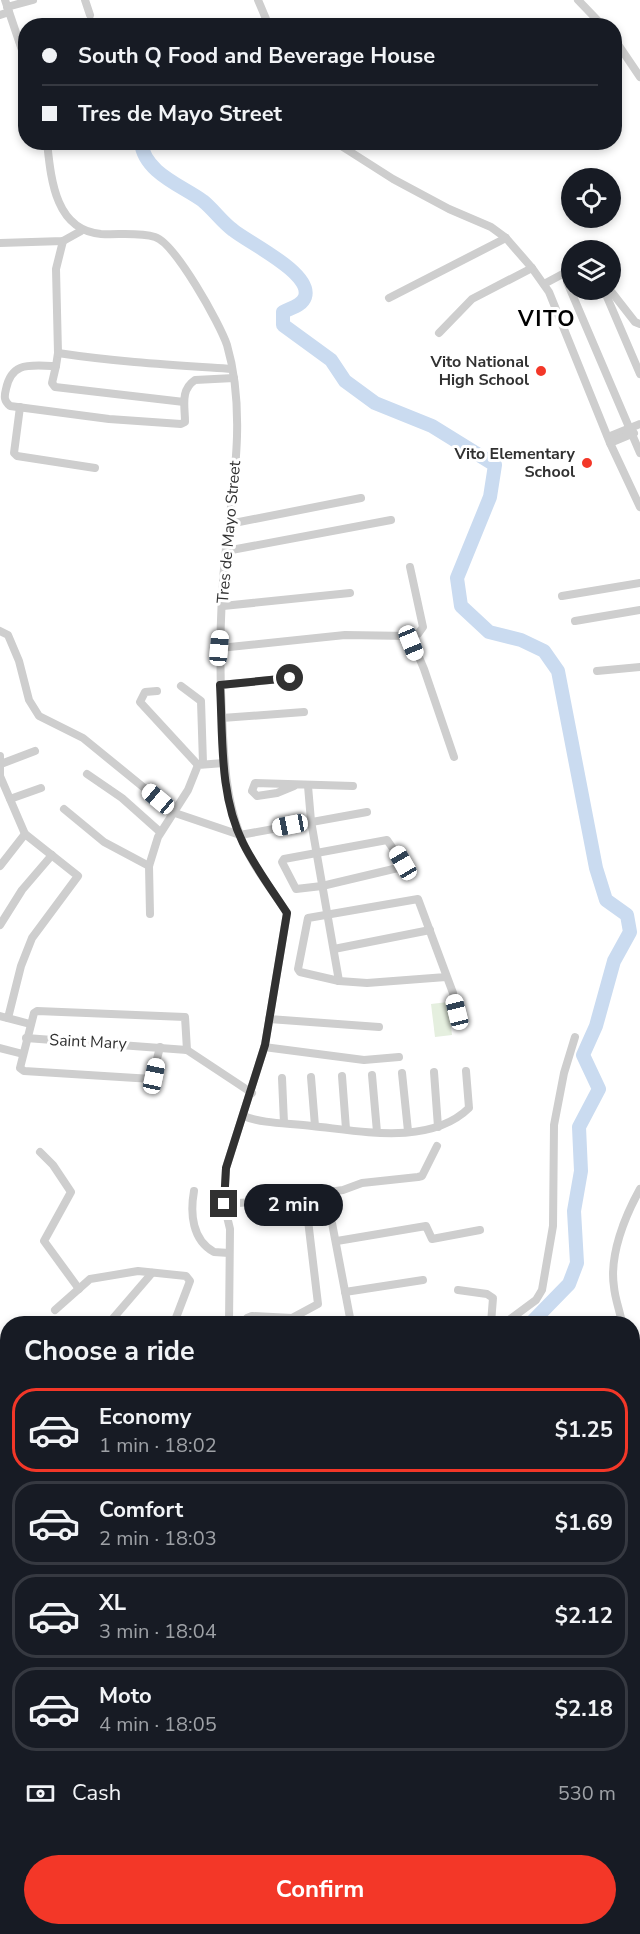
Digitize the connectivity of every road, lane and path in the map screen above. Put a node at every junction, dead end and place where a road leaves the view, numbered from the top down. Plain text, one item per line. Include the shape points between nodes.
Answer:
1 (33, 0) edge
2 (85, 0) edge
3 (258, 0) edge
4 (578, 0) edge
5 (7, 6) edge
6 (0, 15) edge
7 (90, 15) dead end
8 (266, 18) edge
9 (595, 18) edge
10 (18, 38) edge
11 (622, 50) edge
12 (640, 76) edge
13 (48, 150) edge
14 (348, 150) edge
15 (81, 231) junction
16 (506, 238) junction
17 (63, 241) junction
18 (0, 243) edge
19 (532, 268) junction
20 (561, 275) edge
21 (544, 284) junction
22 (389, 298) dead end
23 (575, 300) edge
24 (608, 300) edge
25 (618, 300) edge
26 (640, 324) edge
27 (439, 333) dead end
28 (58, 353) junction
29 (56, 366) junction
30 (233, 374) junction
31 (640, 374) edge
32 (184, 402) junction
33 (20, 407) junction
34 (640, 424) edge
35 (633, 431) edge
36 (609, 440) junction
37 (640, 453) edge
38 (95, 468) dead end
39 (361, 498) dead end
40 (640, 507) edge
41 (391, 520) dead end
42 (229, 524) junction
43 (226, 550) junction
44 (410, 567) dead end
45 (640, 583) edge
46 (350, 593) dead end
47 (562, 596) dead end
48 (223, 606) junction
49 (640, 610) edge
50 (575, 621) dead end
51 (0, 631) edge
52 (410, 636) junction
53 (219, 648) junction
54 (640, 667) edge
55 (597, 671) dead end
56 (290, 678) dead end
57 (220, 685) junction
58 (181, 686) dead end
59 (157, 691) dead end
60 (303, 712) dead end
61 (222, 718) junction
62 (35, 751) dead end
63 (454, 756) dead end
64 (1, 760) edge
65 (224, 763) junction
66 (200, 764) junction
67 (87, 774) dead end
68 (294, 786) dead end
69 (308, 786) junction
70 (352, 786) dead end
71 (41, 788) dead end
72 (10, 799) junction
73 (64, 809) dead end
74 (367, 812) dead end
75 (175, 813) junction
76 (310, 821) junction
77 (159, 831) junction
78 (25, 834) junction
79 (240, 835) junction
80 (52, 855) junction
81 (317, 855) junction
82 (0, 866) edge
83 (149, 866) junction
84 (322, 886) junction
85 (150, 914) dead end
86 (327, 916) junction
87 (0, 925) edge
88 (430, 930) junction
89 (334, 949) junction
90 (446, 977) junction
91 (339, 981) junction
92 (4, 1017) edge
93 (269, 1019) junction
94 (457, 1022) dead end
95 (30, 1024) junction
96 (379, 1027) dead end
97 (575, 1037) dead end
98 (26, 1038) junction
99 (160, 1047) junction
100 (264, 1047) junction
101 (0, 1048) edge
102 (188, 1050) junction
103 (22, 1054) junction
104 (399, 1057) dead end
105 (466, 1071) dead end
106 (434, 1072) dead end
107 (402, 1074) dead end
108 (372, 1075) dead end
109 (342, 1076) dead end
110 (312, 1077) dead end
111 (282, 1078) dead end
112 (248, 1091) junction
113 (243, 1116) junction
114 (284, 1123) junction
115 (315, 1126) junction
116 (438, 1127) junction
117 (346, 1129) junction
118 (408, 1131) junction
119 (377, 1132) junction
120 (437, 1146) dead end
121 (40, 1152) dead end
122 (640, 1189) edge
123 (194, 1191) dead end
124 (305, 1195) junction
125 (224, 1204) junction
126 (309, 1220) junction
127 (480, 1230) dead end
128 (337, 1241) junction
129 (229, 1252) junction
130 (152, 1273) junction
131 (423, 1280) dead end
132 (79, 1289) junction
133 (458, 1290) dead end
134 (345, 1292) junction
135 (56, 1310) dead end
136 (116, 1316) edge
137 (179, 1316) edge
138 (229, 1316) edge
139 (295, 1316) edge
140 (350, 1316) edge
141 (492, 1316) edge
142 (514, 1316) edge
143 (620, 1316) edge

1 - 5 street
2 - 7 street
3 - 8 street
4 - 9 street
5 - 6 street
5 - 10 street
11 - 12 street
13 - 15 street via 51,182 65,216
14 - 16 street via 393,179
15 - 17 street
15 - 30 street, Tres de Mayo Street via 150,236 163,241 199,289 226,343
16 - 19 street
16 - 22 street
17 - 18 street
17 - 28 street via 56,269
19 - 21 street
19 - 27 street via 472,300
20 - 21 street
21 - 36 street
23 - 35 street
24 - 31 street
25 - 26 street
28 - 29 street
28 - 30 street via 125,363 178,364
29 - 32 street via 52,383 55,387
29 - 33 street via 25,364 14,370 4,398 10,406
30 - 32 street via 195,380 186,390
30 - 42 street, Tres de Mayo Street via 236,474
32 - 33 street via 185,422 181,424
33 - 38 street via 17,456
34 - 35 street
35 - 36 street
35 - 37 street
36 - 40 street
39 - 42 street
41 - 43 street
42 - 43 street, Tres de Mayo Street
43 - 48 street, Tres de Mayo Street
44 - 52 street via 423,627
45 - 47 street
46 - 48 street
48 - 53 street, Tres de Mayo Street
49 - 50 street
51 - 75 street via 8,635 29,700 39,716 83,738
52 - 53 street via 345,635
52 - 63 street
53 - 57 street, Tres de Mayo Street
54 - 55 street
56 - 57 street
57 - 61 street, Tres de Mayo Street
58 - 66 street via 201,701
59 - 66 street via 145,692 140,702
60 - 61 street
61 - 65 street, Tres de Mayo Street
62 - 64 street
64 - 72 street via 0,776
65 - 66 street
65 - 79 street, Tres de Mayo Street
66 - 75 street
67 - 77 street
68 - 69 street
69 - 70 street
69 - 76 street
71 - 72 street
72 - 78 street
73 - 83 street via 104,842
74 - 76 street
75 - 77 street
75 - 79 street
76 - 79 street
76 - 81 street
77 - 83 street
78 - 80 street
78 - 82 street
79 - 93 street, Tres de Mayo Street via 287,913
80 - 87 street via 22,890
80 - 92 street via 78,877 32,938
81 - 84 street
81 - 84 street via 282,862 295,888
81 - 84 street via 389,840 403,863 402,867
83 - 85 street
84 - 86 street
86 - 88 street via 417,898
86 - 89 street
86 - 91 street via 308,918 298,969
88 - 89 street
88 - 90 street
89 - 91 street
90 - 91 street via 366,983
90 - 94 street
92 - 95 street
93 - 96 street
93 - 100 street, Tres de Mayo Street
95 - 98 street
95 - 102 street via 38,1011 185,1017
97 - 142 street via 554,1125 553,1226 542,1290 536,1300
98 - 99 street, Saint Mary
98 - 103 street
99 - 102 street, Saint Mary
99 - 103 street via 152,1080 24,1071 20,1068
100 - 104 street via 364,1060
100 - 112 street, Tres de Mayo Street
101 - 103 street
102 - 112 street, Saint Mary
105 - 116 street via 469,1108
106 - 116 street
107 - 118 street
108 - 119 street
109 - 117 street
110 - 115 street
111 - 114 street
112 - 113 street, Tres de Mayo Street
113 - 114 street
113 - 125 street, Tres de Mayo Street via 226,1168
114 - 115 street
115 - 117 street
116 - 118 street
117 - 119 street
118 - 119 street
120 - 124 street via 422,1176
121 - 132 street via 71,1192 44,1241
122 - 143 street via 628,1212 615,1260 613,1285
123 - 129 street via 192,1220 199,1238 214,1252
124 - 125 street
124 - 126 street
125 - 129 street, Tres de Mayo Street via 230,1229
126 - 128 street via 327,1218
126 - 139 street via 318,1304
127 - 128 street via 432,1239 426,1226
128 - 134 street
129 - 138 street, Tres de Mayo Street
130 - 132 street via 138,1271 90,1279
130 - 136 street
130 - 137 street via 186,1275 190,1281
131 - 134 street
132 - 135 street
133 - 141 street via 493,1298
134 - 140 street

